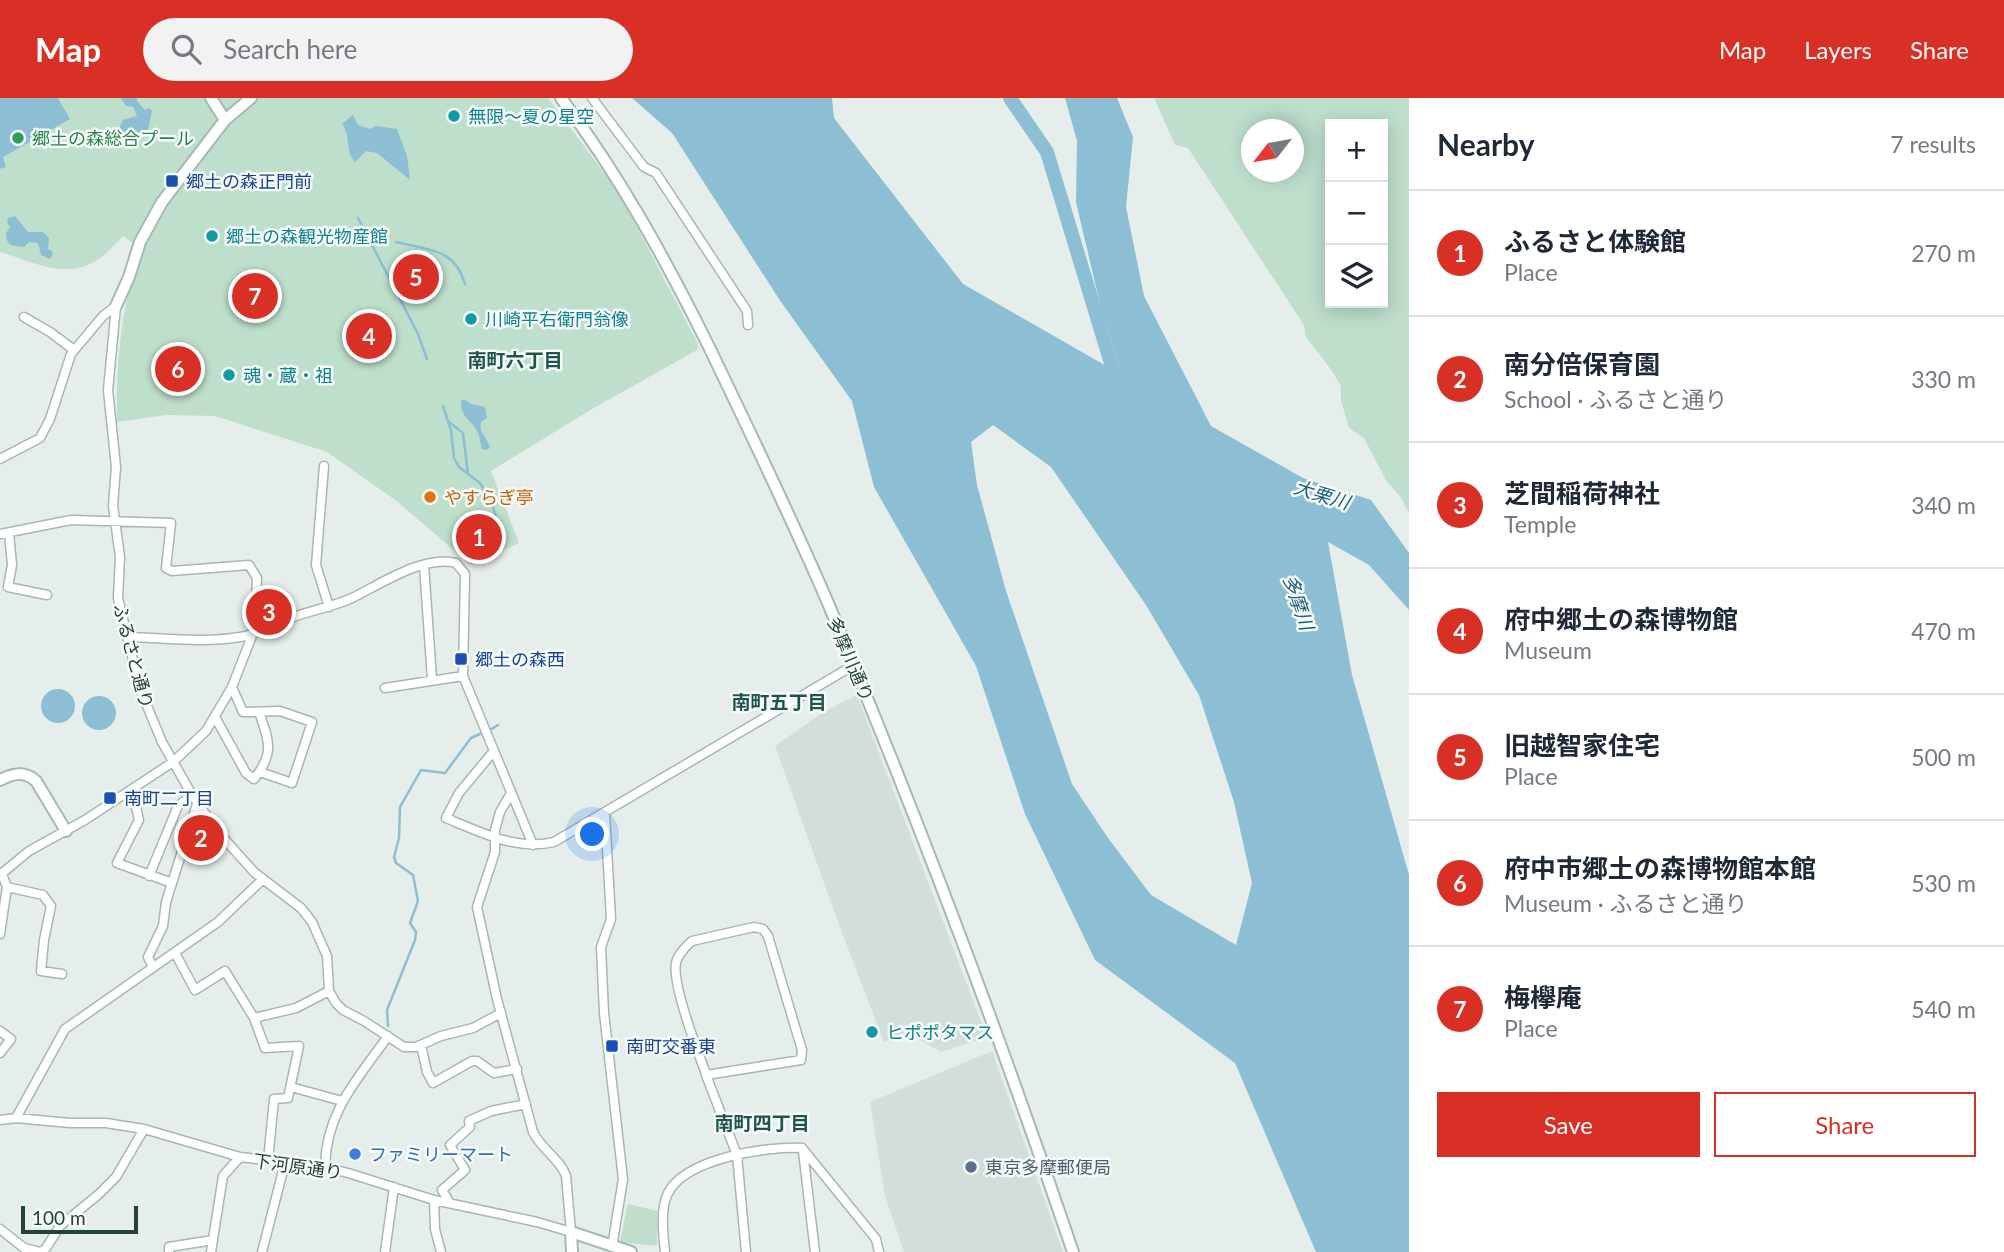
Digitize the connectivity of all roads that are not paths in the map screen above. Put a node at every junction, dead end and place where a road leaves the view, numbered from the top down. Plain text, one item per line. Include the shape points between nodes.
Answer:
1 (211, 98) edge
2 (251, 98) edge
3 (561, 98) edge
4 (592, 98) edge
5 (225, 120) junction
6 (116, 306) junction
7 (24, 317) dead end
8 (748, 326) dead end
9 (74, 350) junction
10 (0, 459) edge
11 (324, 467) dead end
12 (114, 521) junction
13 (5, 534) edge
14 (424, 565) junction
15 (47, 595) dead end
16 (329, 607) junction
17 (252, 635) junction
18 (128, 637) junction
19 (854, 665) junction
20 (463, 677) junction
21 (432, 680) junction
22 (232, 687) junction
23 (384, 688) dead end
24 (259, 712) junction
25 (215, 717) junction
26 (494, 752) junction
27 (173, 762) junction
28 (260, 772) junction
29 (0, 780) edge
30 (132, 789) junction
31 (511, 793) junction
32 (192, 795) junction
33 (197, 804) junction
34 (605, 813) junction
35 (66, 831) junction
36 (495, 837) junction
37 (533, 845) junction
38 (1, 874) edge
39 (149, 876) junction
40 (262, 879) junction
41 (172, 883) junction
42 (7, 887) junction
43 (0, 934) edge
44 (175, 953) junction
45 (153, 967) junction
46 (62, 974) dead end
47 (329, 991) junction
48 (501, 1013) junction
49 (254, 1018) junction
50 (0, 1031) edge
51 (388, 1036) junction
52 (421, 1045) junction
53 (0, 1053) edge
54 (517, 1069) junction
55 (706, 1075) junction
56 (292, 1087) junction
57 (342, 1101) junction
58 (526, 1104) junction
59 (16, 1118) junction
60 (1, 1122) edge
61 (144, 1129) junction
62 (802, 1148) junction
63 (737, 1155) junction
64 (240, 1157) junction
65 (268, 1161) junction
66 (285, 1163) junction
67 (324, 1167) junction
68 (394, 1187) junction
69 (434, 1200) junction
70 (450, 1203) junction
71 (0, 1229) edge
72 (571, 1232) junction
73 (213, 1240) junction
74 (612, 1247) junction
75 (28, 1250) edge
76 (40, 1252) edge
77 (169, 1252) edge
78 (211, 1252) edge
79 (262, 1252) edge
80 (385, 1252) edge
81 (441, 1252) edge
82 (572, 1252) edge
83 (631, 1252) edge
84 (664, 1252) edge
85 (746, 1252) edge
86 (815, 1252) edge
87 (879, 1252) edge
88 (1073, 1252) edge

1 - 5 street
2 - 5 street
3 - 19 street, 多摩川通り via 621,186 685,297 770,471
4 - 8 street via 644,167 656,173 747,311
5 - 6 street, ふるさと通り via 162,202 140,242
6 - 9 street
6 - 12 street, ふるさと通り via 108,390 116,467
7 - 9 street
9 - 10 street via 40,438
11 - 16 street via 316,565
12 - 13 street via 58,521
12 - 17 street via 172,523 166,568 173,571 249,565 257,578 258,593
12 - 18 street, ふるさと通り via 120,557 118,598
13 - 15 street via 12,565 8,587
14 - 16 street
14 - 20 street via 453,562 465,573
14 - 21 street
16 - 17 street via 283,620
17 - 18 street via 225,639
17 - 22 street
18 - 27 street, ふるさと通り via 140,689
19 - 34 street
19 - 88 street, 多摩川通り via 930,858
20 - 21 street
20 - 26 street
21 - 23 street
22 - 24 street via 243,712
22 - 25 street
24 - 28 street via 270,751
24 - 28 street via 280,711 313,722 292,783
25 - 27 street
25 - 28 street via 246,773 254,779
26 - 31 street
26 - 36 street via 459,793 446,818
27 - 30 street
27 - 32 street, ふるさと通り
29 - 35 street via 20,773 29,775
30 - 35 street
30 - 39 street via 139,820 117,863
31 - 36 street via 500,812
31 - 37 street
32 - 33 street, ふるさと通り
32 - 39 street via 178,806
33 - 40 street, ふるさと通り
33 - 41 street
34 - 37 street via 554,842
34 - 74 street via 611,919 601,947 604,1013 622,1179
35 - 38 street via 29,851
36 - 37 street
36 - 48 street via 495,852 477,906
38 - 42 street
39 - 41 street
40 - 44 street via 218,922
40 - 47 street, ふるさと通り via 312,922 327,956
41 - 45 street via 163,926 148,957
42 - 43 street
42 - 46 street via 43,895 51,906 41,971
44 - 45 street
44 - 49 street via 195,990 225,971
45 - 59 street via 65,1029
47 - 49 street via 296,1008
47 - 51 street via 343,1010
48 - 52 street via 473,1028
48 - 54 street
49 - 56 street via 265,1048 299,1046
50 - 53 street via 11,1039
51 - 52 street via 404,1047
51 - 57 street
52 - 54 street via 433,1083 472,1061 494,1073
54 - 58 street
55 - 55 street via 801,1060 802,1050 763,929 692,941 676,962 676,977
55 - 63 street
56 - 57 street
56 - 65 street via 288,1098 274,1099
57 - 67 street via 325,1143
58 - 70 street via 468,1121 470,1127 450,1144 465,1170 442,1189
58 - 72 street via 536,1139 565,1171
59 - 60 street, 下河原通り
59 - 61 street, 下河原通り
61 - 64 street, 下河原通り
61 - 76 street via 116,1177 60,1226
62 - 63 street
62 - 86 street
62 - 87 street via 876,1239
63 - 84 street via 696,1169 673,1186 664,1212
63 - 85 street
64 - 65 street, 下河原通り
64 - 73 street via 223,1177
65 - 66 street, 下河原通り
66 - 67 street, 下河原通り
66 - 79 street
67 - 68 street, 下河原通り
68 - 69 street, 下河原通り
68 - 80 street
69 - 70 street, 下河原通り
69 - 81 street
70 - 72 street, 下河原通り
71 - 75 street
72 - 74 street, 下河原通り
72 - 82 street
73 - 77 street via 169,1247
73 - 78 street
74 - 83 street, 下河原通り
75 - 76 street

